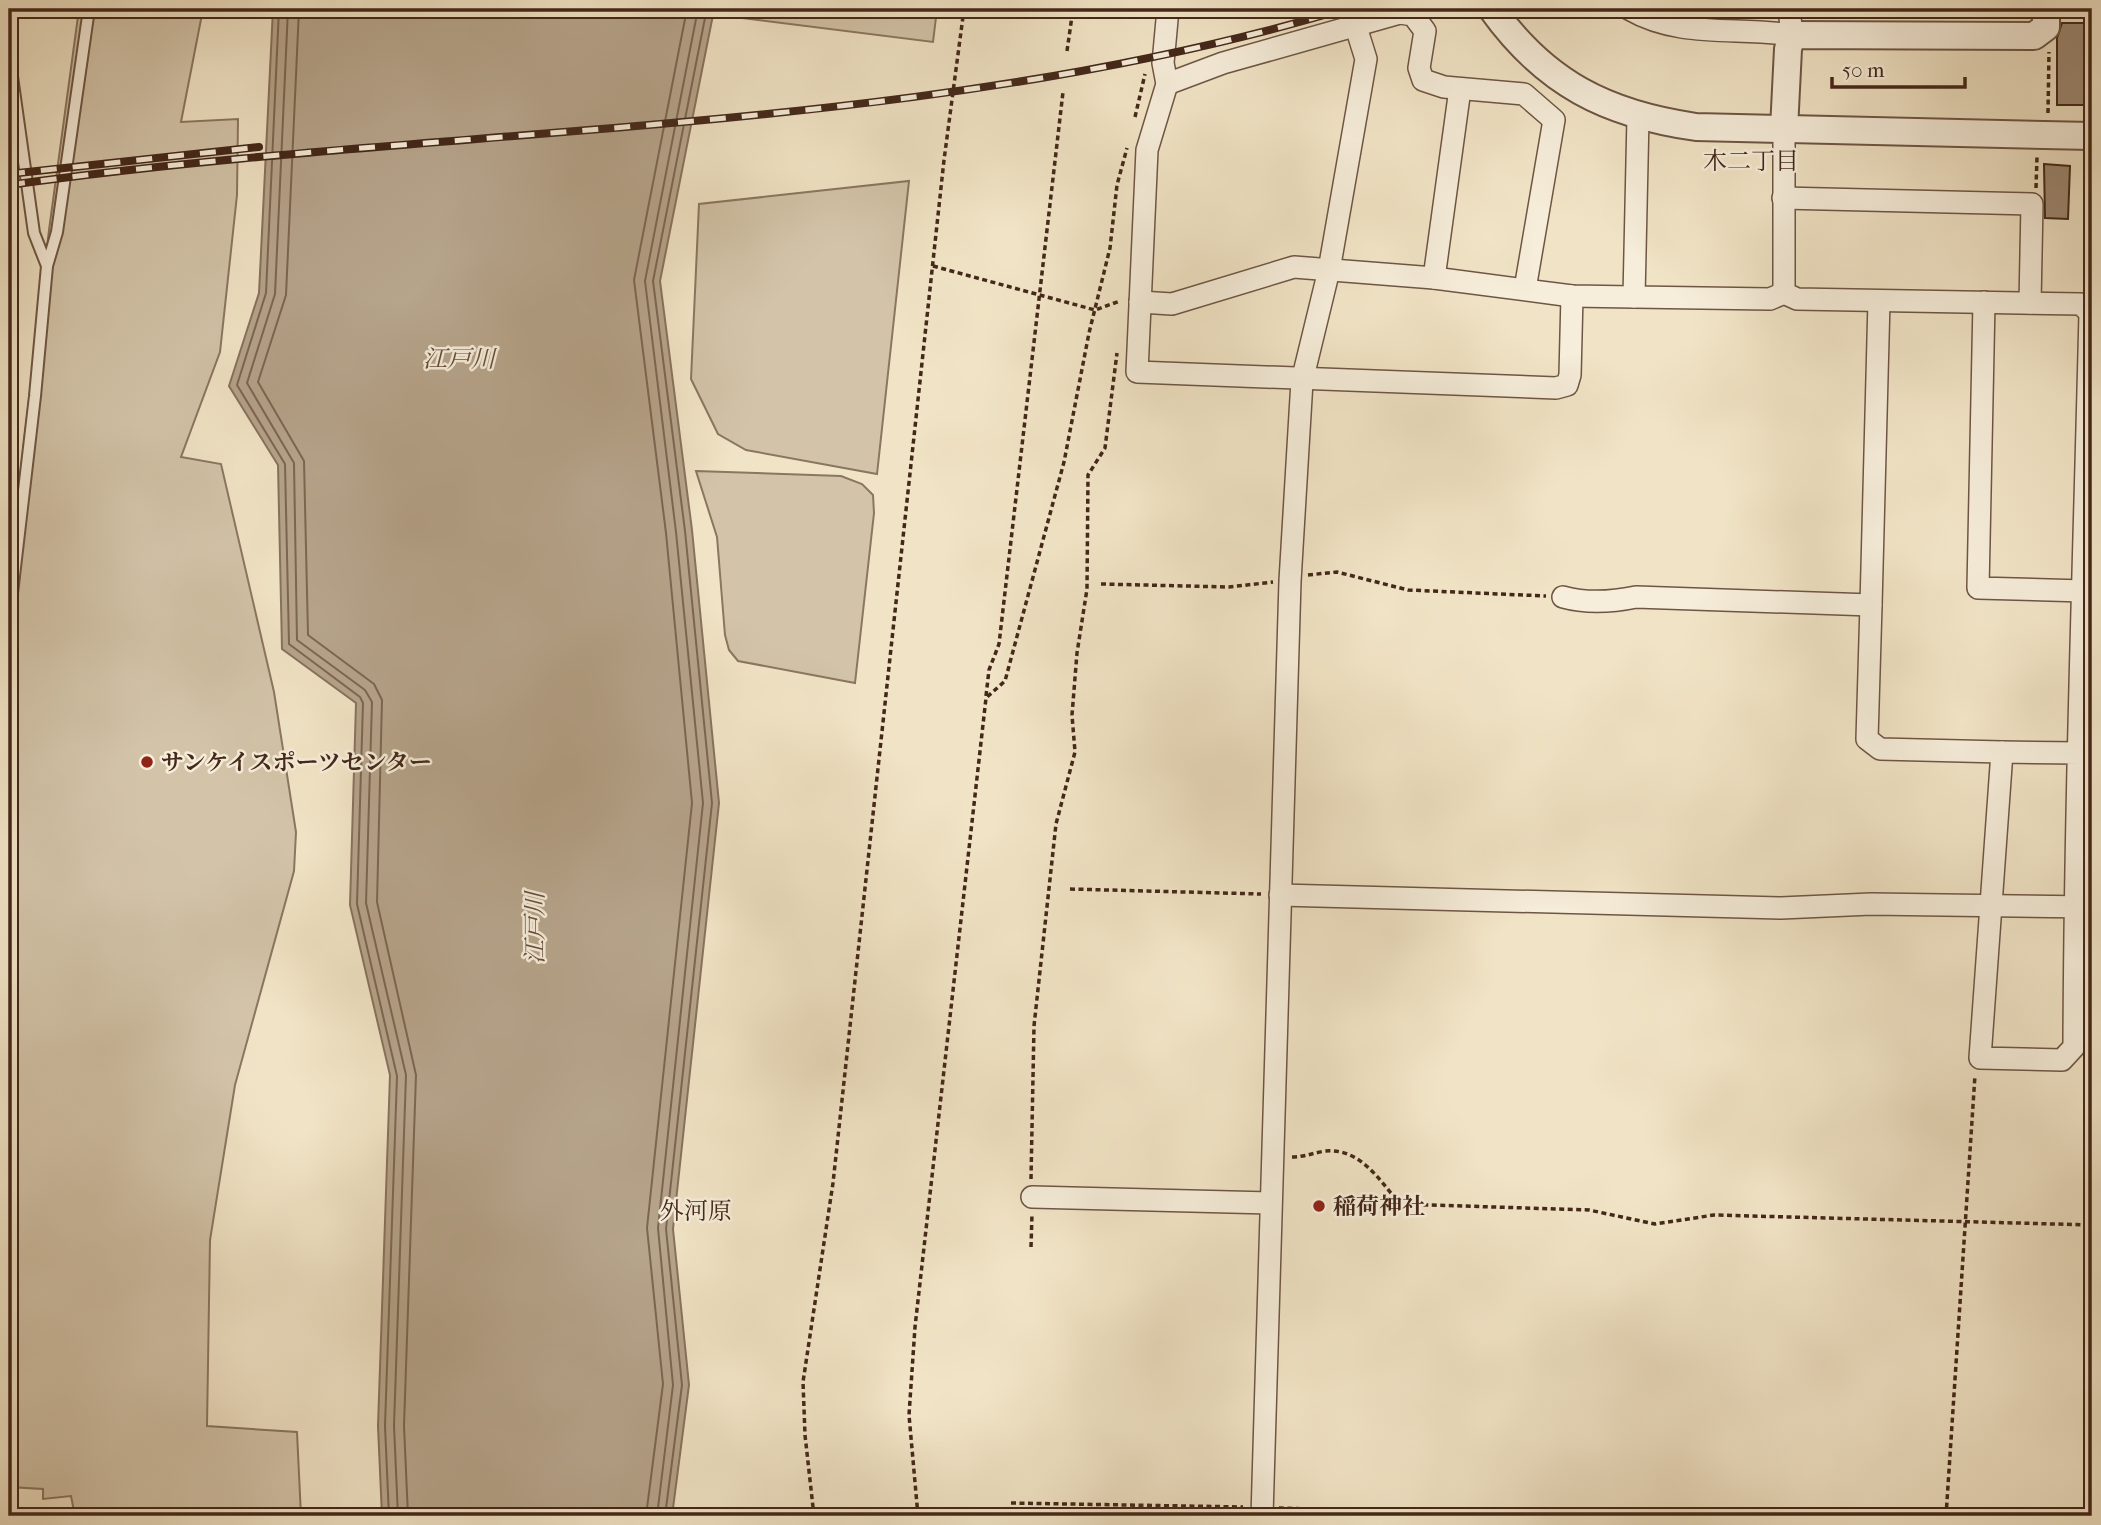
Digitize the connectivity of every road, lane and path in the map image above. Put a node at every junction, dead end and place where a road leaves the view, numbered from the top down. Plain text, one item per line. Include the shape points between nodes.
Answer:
1 (89, 9) edge
2 (964, 9) edge
3 (1073, 9) edge
4 (1168, 9) edge
5 (1492, 9) edge
6 (1629, 9) edge
7 (2044, 21) edge
8 (1791, 22) edge
9 (1356, 27) junction
10 (1067, 51) dead end
11 (9, 55) edge
12 (1145, 72) dead end
13 (1167, 84) junction
14 (1460, 89) junction
15 (1063, 92) dead end
16 (2048, 113) dead end
17 (1638, 117) junction
18 (1134, 121) dead end
19 (1784, 129) junction
20 (2092, 136) edge
21 (1127, 146) dead end
22 (2037, 155) dead end
23 (1783, 198) junction
24 (2032, 204) junction
25 (933, 266) junction
26 (47, 267) junction
27 (1329, 270) junction
28 (1434, 278) junction
29 (1525, 289) junction
30 (1041, 293) junction
31 (1784, 293) junction
32 (1572, 296) junction
33 (1634, 297) junction
34 (1128, 299) junction
35 (1879, 301) junction
36 (1984, 302) junction
37 (2030, 303) junction
38 (1095, 310) junction
39 (1120, 311) dead end
40 (1118, 347) dead end
41 (1302, 381) junction
42 (1290, 580) junction
43 (1101, 584) dead end
44 (2084, 591) junction
45 (1563, 597) joint
46 (1871, 605) junction
47 (9, 619) edge
48 (986, 698) junction
49 (2002, 752) junction
50 (2080, 753) junction
51 (1070, 889) dead end
52 (1289, 895) junction
53 (1992, 905) junction
54 (2083, 907) edge
55 (1980, 1058) junction
56 (1272, 1157) junction
57 (1032, 1197) junction
58 (1270, 1203) junction
59 (1966, 1222) junction
60 (2092, 1225) edge
61 (1031, 1247) dead end
62 (814, 1516) edge
63 (918, 1516) edge
64 (1262, 1516) edge
65 (1946, 1516) edge

1 - 26 lane via 58,232
2 - 25 path
3 - 10 path
4 - 13 street via 1163,63
5 - 17 street via 1542,67 1589,97
6 - 8 street via 1686,29
7 - 8 street via 2034,36
7 - 16 path via 2049,48
8 - 19 street
9 - 13 street via 1223,63
9 - 14 street via 1400,13 1413,15 1425,31 1419,68 1423,80
9 - 27 street via 1366,59
11 - 26 lane via 34,233
12 - 18 path
13 - 34 street via 1147,150
14 - 28 street
14 - 29 street via 1524,94 1554,120
15 - 30 path
17 - 19 street via 1696,127
17 - 33 street
19 - 20 street
19 - 23 street
21 - 38 path
22 - 24 path
23 - 24 street
23 - 31 street
24 - 37 street
25 - 30 path
25 - 62 path via 833,1183 803,1382
26 - 47 lane
27 - 28 street
27 - 34 street via 1294,267 1172,304
27 - 41 street
28 - 29 street
29 - 32 street
30 - 38 path
30 - 48 path via 999,644 989,670
31 - 33 street via 1770,299
31 - 35 street via 1797,299
32 - 33 street
32 - 41 street via 1567,385
34 - 38 path
34 - 39 path
34 - 41 street via 1138,372
35 - 36 street
35 - 46 street
36 - 37 street
36 - 44 street via 1978,588
37 - 44 street via 2081,304 2090,313
38 - 48 path via 1064,462 1004,681
40 - 57 path via 1105,448 1088,475 1087,589 1072,715 1075,752 1056,824 1034,1027
41 - 42 street
42 - 43 path via 1229,587
42 - 45 path via 1337,572 1408,590
42 - 52 street
44 - 50 street
45 - 46 street via 1613,602 1636,597
46 - 49 street via 1867,738 1880,750
48 - 63 path via 915,1327 909,1415
49 - 50 street
49 - 53 street
50 - 54 street
51 - 52 path
52 - 53 street via 1781,908
52 - 56 street
53 - 54 street
53 - 55 street
54 - 55 street via 2074,1047 2062,1060
55 - 59 path
56 - 58 street
56 - 59 path via 1347,1153 1359,1158 1400,1204 1589,1210 1655,1224 1714,1215
57 - 58 street
57 - 61 path
58 - 64 street
59 - 60 path
59 - 65 path

